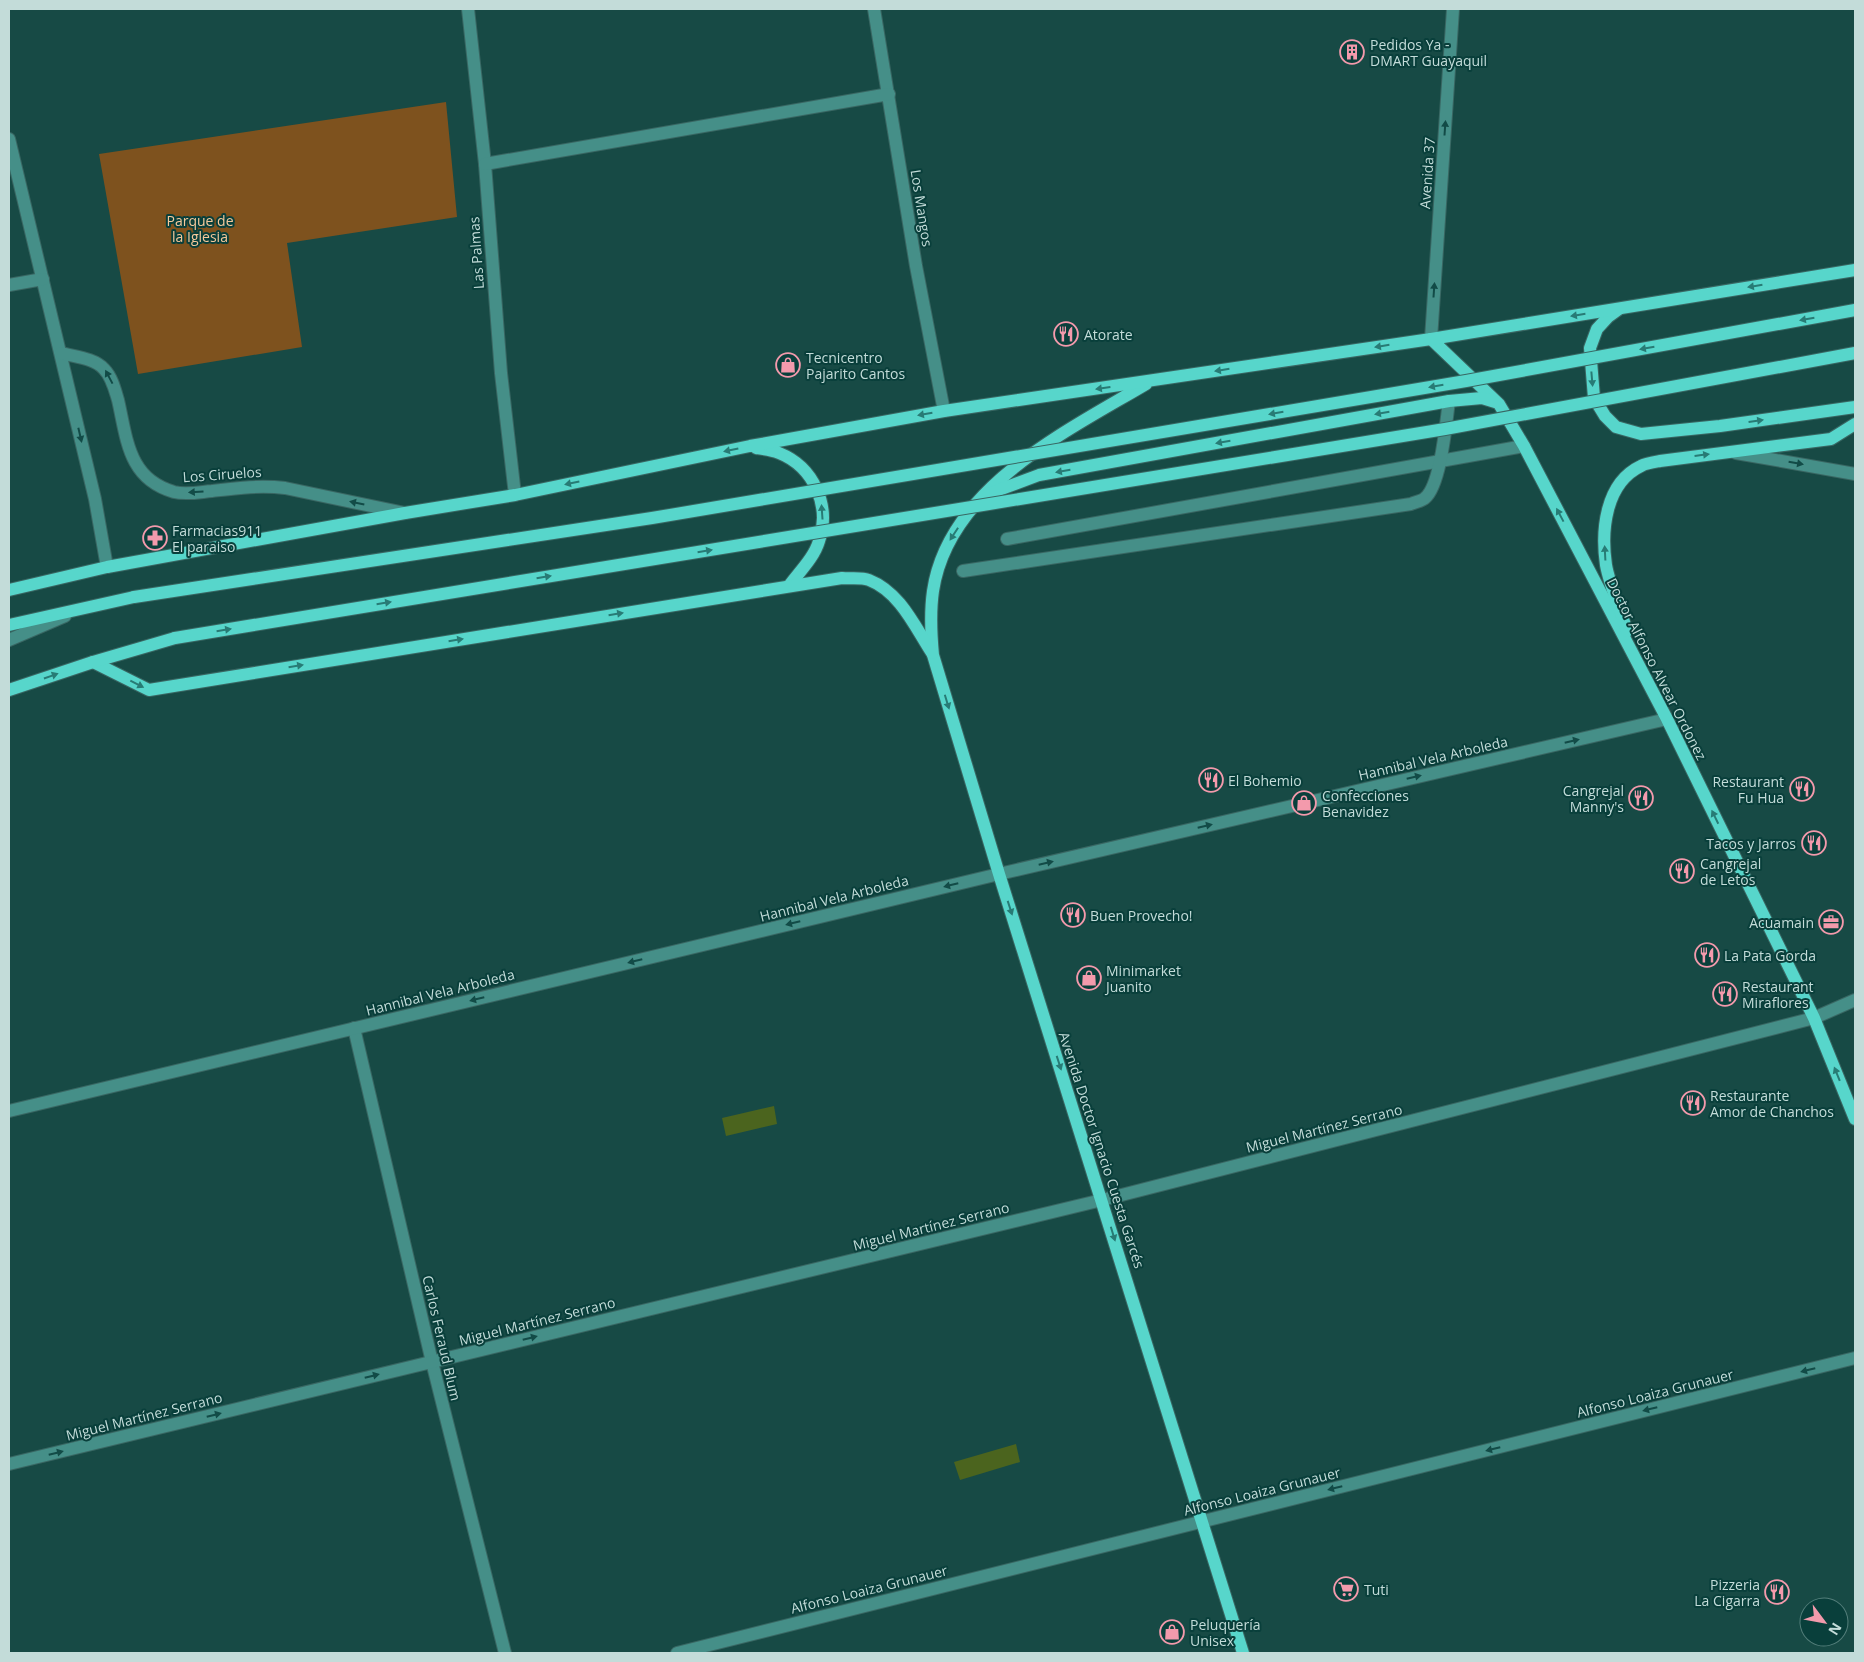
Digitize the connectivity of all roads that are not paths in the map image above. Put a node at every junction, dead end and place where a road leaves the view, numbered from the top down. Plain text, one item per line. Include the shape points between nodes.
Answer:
1 (468, 9) edge
2 (874, 9) edge
3 (1453, 9) edge
4 (889, 94) junction
5 (9, 139) edge
6 (484, 164) junction
7 (1855, 270) edge
8 (43, 279) junction
9 (9, 285) edge
10 (1621, 308) junction
11 (1855, 310) edge
12 (1430, 339) junction
13 (1855, 353) edge
14 (61, 354) junction
15 (1151, 381) junction
16 (1448, 401) junction
17 (1499, 404) junction
18 (1855, 407) edge
19 (944, 411) junction
20 (1855, 424) edge
21 (750, 446) junction
22 (1524, 446) junction
23 (1731, 452) junction
24 (1440, 462) junction
25 (1855, 474) edge
26 (515, 495) junction
27 (983, 495) junction
28 (405, 513) junction
29 (1007, 539) dead end
30 (107, 567) junction
31 (963, 571) dead end
32 (789, 586) junction
33 (9, 590) edge
34 (79, 610) junction
35 (9, 625) edge
36 (9, 640) edge
37 (933, 655) junction
38 (93, 662) junction
39 (1639, 667) junction
40 (9, 690) edge
41 (1667, 719) junction
42 (999, 874) junction
43 (1855, 1000) edge
44 (1814, 1018) junction
45 (354, 1028) junction
46 (9, 1111) edge
47 (1855, 1119) edge
48 (1102, 1200) junction
49 (1855, 1358) edge
50 (432, 1362) junction
51 (9, 1464) edge
52 (1203, 1522) junction
53 (504, 1653) edge
54 (677, 1653) edge
55 (1243, 1653) edge

1 - 6 street, Las Palmas
2 - 4 street, Los Mangos
12 -> 3 street, Avenida 37
4 - 6 street
4 - 19 street, Los Mangos via 916,266
5 - 8 street
6 - 26 street, Las Palmas via 501,373
7 -> 10 main road
8 - 9 street
8 - 14 street
10 -> 12 main road
10 -> 18 main road via 1597,329 1590,348 1594,398 1616,427 1641,434
11 -> 34 main road, bridge via 1466,381 682,513 134,597
12 -> 15 main road
12 - 17 main road, Doctor Alfonso Alvear Ordonez
38 -> 13 main road, bridge via 175,638 1445,429
28 -> 14 street, Los Ciruelos via 284,488 265,486 192,493 159,487 133,460 115,389 104,368 89,360
14 -> 30 street via 96,499
15 -> 19 main road
15 - 27 main road via 1041,447 1014,466
16 - 17 main road via 1482,398
16 - 24 street
16 -> 27 main road via 1039,475
17 - 22 main road, Doctor Alfonso Alvear Ordonez
19 -> 21 main road
20 - 23 main road via 1831,439
21 -> 26 main road
32 -> 21 main road via 819,542 822,500 811,478 796,462 778,452
22 - 24 street
39 -> 22 main road, Doctor Alfonso Alvear Ordonez
23 -> 25 street
39 -> 23 main road via 1606,566 1604,527 1612,497 1625,478 1641,466
24 - 29 street
24 - 31 street via 1433,488 1425,499 1411,504
26 - 28 main road
27 -> 37 main road via 952,537 941,561 933,590 930,620
28 - 30 main road
30 - 33 main road
32 - 37 main road via 842,578 868,580 890,592
38 -> 32 main road via 149,690
34 - 35 main road
34 - 36 street
37 -> 42 main road, Avenida Doctor Ignacio Cuesta Garcés
40 -> 38 main road
39 - 41 main road, Doctor Alfonso Alvear Ordonez
42 -> 41 street, Hannibal Vela Arboleda
44 -> 41 main road, Doctor Alfonso Alvear Ordonez
42 -> 45 street, Hannibal Vela Arboleda
42 -> 48 main road, Avenida Doctor Ignacio Cuesta Garcés
43 - 44 street, Miguel Martínez Serrano
47 -> 44 main road, Doctor Alfonso Alvear Ordonez
44 - 48 street, Miguel Martínez Serrano
45 - 46 street, Hannibal Vela Arboleda
45 - 50 street, Carlos Feraud Blum
50 -> 48 street, Miguel Martínez Serrano
48 -> 52 main road, Avenida Doctor Ignacio Cuesta Garcés
49 -> 52 street, Alfonso Loaiza Grunauer
51 -> 50 street, Miguel Martínez Serrano
50 - 53 street, Carlos Feraud Blum
52 - 54 street, Alfonso Loaiza Grunauer
52 - 55 main road, Avenida Doctor Ignacio Cuesta Garcés

